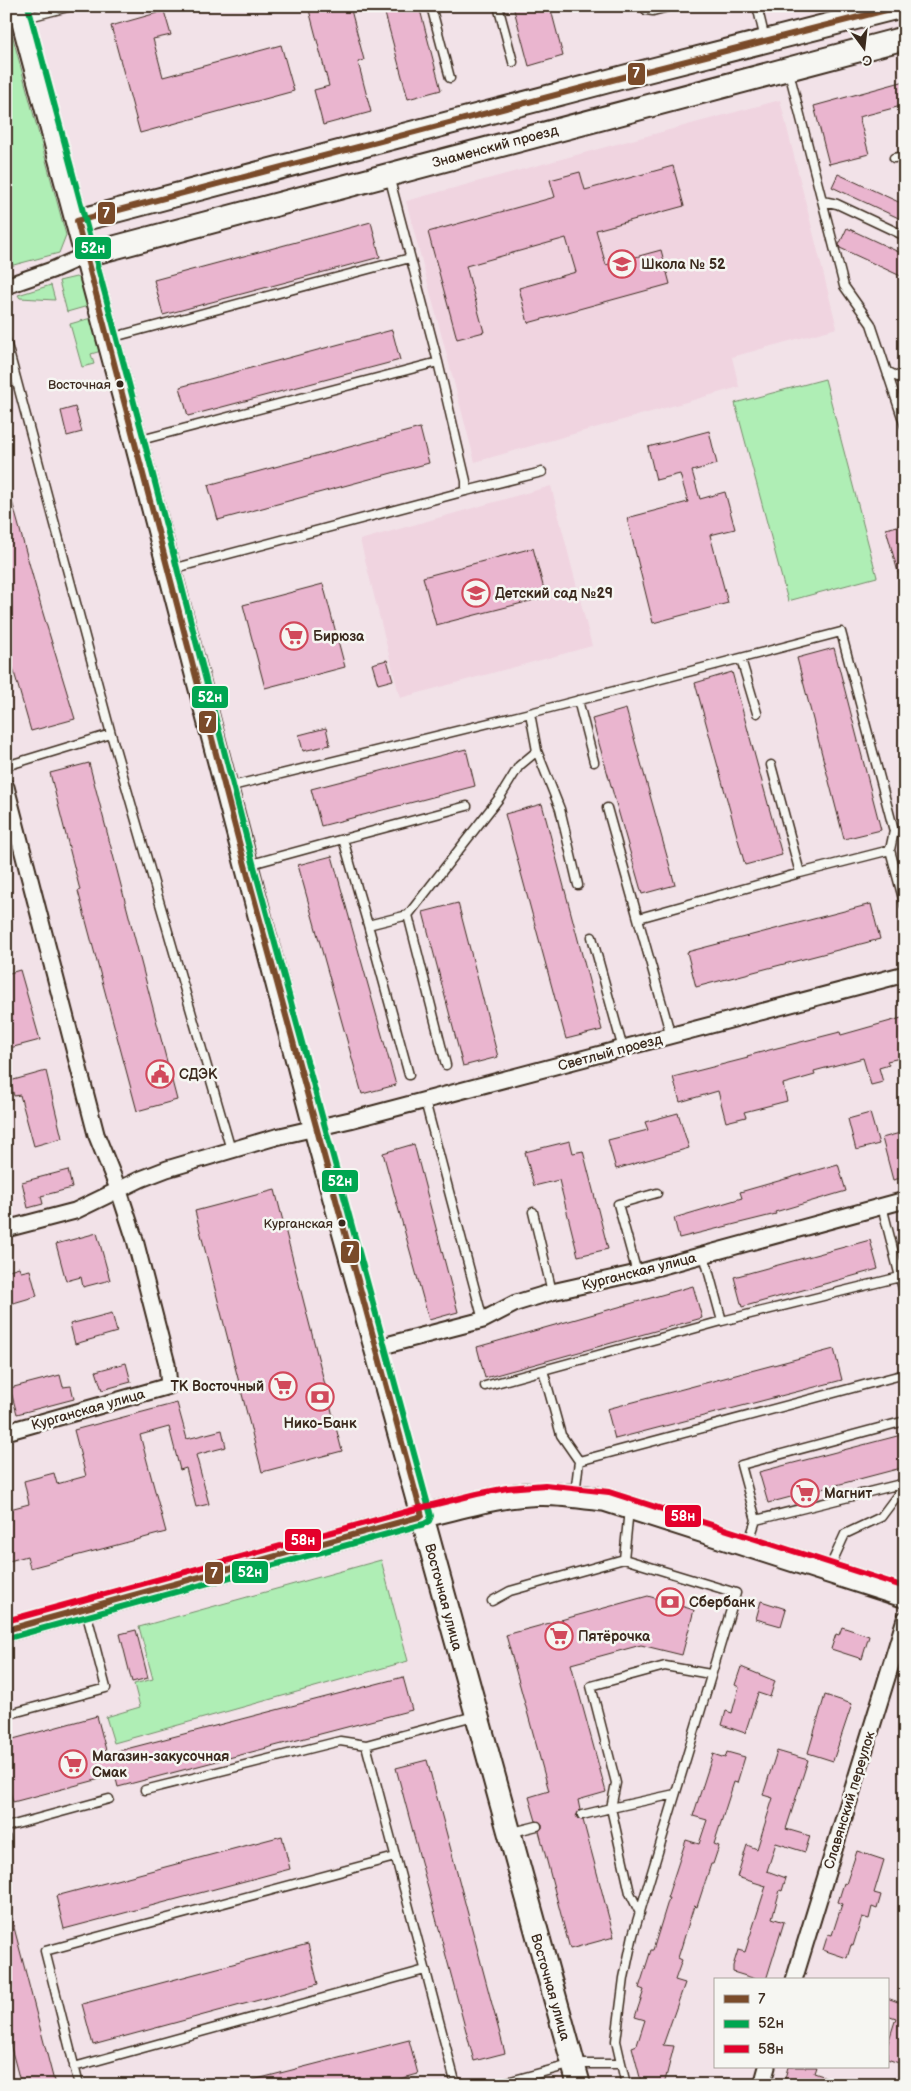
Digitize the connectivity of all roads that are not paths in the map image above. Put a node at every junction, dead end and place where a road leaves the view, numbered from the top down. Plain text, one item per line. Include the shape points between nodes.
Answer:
1 (72, 6) edge
2 (431, 6) edge
3 (498, 6) edge
4 (644, 6) edge
5 (672, 6) edge
6 (757, 6) edge
7 (903, 6) edge
8 (21, 12) edge
9 (905, 38) edge
10 (766, 41) junction
11 (513, 62) dead end
12 (788, 68) junction
13 (450, 78) dead end
14 (474, 117) junction
15 (483, 149) junction
16 (905, 156) edge
17 (894, 158) dead end
18 (272, 170) junction
19 (388, 174) junction
20 (822, 201) junction
21 (281, 202) junction
22 (77, 222) junction
23 (905, 236) edge
24 (86, 254) junction
25 (410, 258) junction
26 (6, 286) edge
27 (108, 338) junction
28 (6, 341) edge
29 (438, 362) junction
30 (887, 371) junction
31 (905, 381) edge
32 (905, 426) edge
33 (136, 442) junction
34 (542, 472) dead end
35 (466, 491) junction
36 (168, 570) junction
37 (742, 659) junction
38 (578, 700) junction
39 (758, 712) dead end
40 (530, 713) junction
41 (111, 734) junction
42 (537, 751) junction
43 (594, 762) dead end
44 (771, 765) dead end
45 (6, 766) edge
46 (6, 787) edge
47 (226, 787) junction
48 (467, 806) dead end
49 (607, 808) dead end
50 (343, 839) junction
51 (890, 850) junction
52 (245, 866) junction
53 (800, 873) junction
54 (578, 885) dead end
55 (905, 906) edge
56 (408, 915) junction
57 (639, 918) junction
58 (368, 925) junction
59 (592, 937) dead end
60 (905, 974) edge
61 (671, 1036) junction
62 (623, 1048) junction
63 (446, 1065) dead end
64 (409, 1075) dead end
65 (425, 1101) junction
66 (316, 1128) junction
67 (231, 1150) junction
68 (118, 1191) junction
69 (657, 1193) dead end
70 (905, 1200) edge
71 (882, 1206) junction
72 (533, 1212) dead end
73 (6, 1229) edge
74 (704, 1255) junction
75 (637, 1273) junction
76 (900, 1277) junction
77 (552, 1292) junction
78 (905, 1296) edge
79 (483, 1320) junction
80 (722, 1321) junction
81 (375, 1348) junction
82 (543, 1370) junction
83 (905, 1374) edge
84 (485, 1386) dead end
85 (905, 1421) edge
86 (6, 1432) edge
87 (579, 1461) junction
88 (905, 1484) edge
89 (575, 1495) junction
90 (629, 1506) junction
91 (422, 1516) junction
92 (756, 1520) junction
93 (748, 1545) junction
94 (624, 1559) junction
95 (828, 1571) junction
96 (905, 1596) edge
97 (492, 1601) dead end
98 (86, 1609) junction
99 (905, 1619) edge
100 (6, 1630) edge
101 (710, 1674) junction
102 (6, 1716) edge
103 (476, 1716) junction
104 (366, 1745) junction
105 (145, 1790) dead end
106 (675, 1794) junction
107 (109, 1799) dead end
108 (611, 1808) junction
109 (582, 1815) dead end
110 (537, 1826) dead end
111 (6, 1827) edge
112 (508, 1833) junction
113 (6, 1838) edge
114 (6, 1843) edge
115 (395, 1857) junction
116 (640, 1913) junction
117 (426, 1970) junction
118 (795, 1978) edge
119 (621, 2064) junction
120 (74, 2067) junction
121 (767, 2068) edge
122 (576, 2075) edge
123 (79, 2085) edge
124 (456, 2085) edge
125 (496, 2085) edge
126 (626, 2085) edge
127 (762, 2085) edge

1 - 8 lane
2 - 13 lane
3 - 11 lane
4 - 5 lane via 646,10 654,11
6 - 10 lane
7 - 10 main road
8 - 22 main road, Восточная улица
9 - 12 main road, Знаменский проезд
10 - 14 main road
12 - 15 main road, Знаменский проезд
12 - 20 lane
14 - 15 main road
14 - 18 main road
15 - 19 main road, Знаменский проезд
16 - 17 lane
18 - 21 main road
18 - 22 main road
19 - 21 main road, Знаменский проезд
19 - 25 lane
20 - 23 lane via 837,204
20 - 30 lane via 844,286 871,324
21 - 24 main road, Знаменский проезд
22 - 24 main road, Восточная улица
24 - 26 street
24 - 27 main road, Восточная улица
25 - 27 lane
25 - 29 lane
27 - 33 main road, Восточная улица
28 - 41 lane
29 - 33 lane
29 - 35 lane
30 - 31 lane
30 - 32 lane
33 - 36 main road, Восточная улица
34 - 35 lane
35 - 36 lane
36 - 47 main road, Восточная улица
37 - 38 lane
37 - 39 lane
37 - 51 lane via 841,632 894,831
38 - 40 lane
38 - 43 lane
40 - 42 lane
40 - 47 lane
41 - 45 lane
41 - 67 lane
42 - 54 lane via 560,809
42 - 56 lane via 519,766 500,798
44 - 53 lane
46 - 68 street via 96,1134
47 - 52 main road, Восточная улица
48 - 50 lane
49 - 57 lane
50 - 52 lane
50 - 58 lane
51 - 53 lane
51 - 55 lane
52 - 66 main road, Восточная улица
53 - 57 lane
56 - 58 lane
56 - 63 lane
57 - 61 lane
58 - 64 lane
59 - 62 lane
60 - 61 street, Светлый проезд
61 - 62 street, Светлый проезд
62 - 65 street, Светлый проезд
65 - 66 street, Светлый проезд
65 - 79 lane
66 - 67 street, Светлый проезд
66 - 81 main road, Восточная улица
67 - 68 street, Светлый проезд via 167,1169
68 - 73 street, Светлый проезд via 75,1211
68 - 86 street, Курганская улица via 135,1240 167,1364 169,1386
69 - 75 lane via 618,1204
70 - 71 street, Курганская улица
71 - 74 street, Курганская улица
71 - 76 lane
72 - 77 lane
74 - 75 street, Курганская улица
74 - 80 lane
75 - 77 street, Курганская улица
76 - 78 lane
76 - 80 lane
77 - 79 street, Курганская улица via 516,1303
79 - 81 street, Курганская улица
80 - 82 lane
81 - 91 main road, Восточная улица
82 - 84 lane
82 - 87 lane via 561,1435
83 - 87 lane
85 - 92 lane via 741,1465
87 - 89 lane
88 - 92 lane
88 - 95 lane via 881,1517 845,1534
89 - 90 main road
89 - 91 main road via 535,1494
90 - 93 main road
90 - 94 lane
91 - 98 main road
91 - 103 main road, Восточная улица
92 - 93 lane
93 - 95 main road
94 - 97 lane via 510,1591
94 - 101 lane via 736,1593
95 - 96 main road
98 - 100 main road
98 - 102 lane via 106,1688
99 - 118 street, Славянский переулок
101 - 106 lane
101 - 108 lane via 665,1666 592,1686 616,1783
103 - 104 lane
103 - 112 main road, Восточная улица
104 - 105 lane via 340,1741
104 - 115 lane
106 - 108 lane
106 - 116 lane
107 - 111 lane
108 - 109 lane
108 - 116 lane via 630,1893
110 - 112 lane
112 - 122 main road, Восточная улица
113 - 114 lane
115 - 117 lane
115 - 120 lane via 45,1952
116 - 119 lane via 628,1961 616,2040
117 - 120 lane
117 - 124 lane
119 - 122 lane
119 - 126 lane
120 - 123 lane
121 - 127 street
122 - 125 lane

